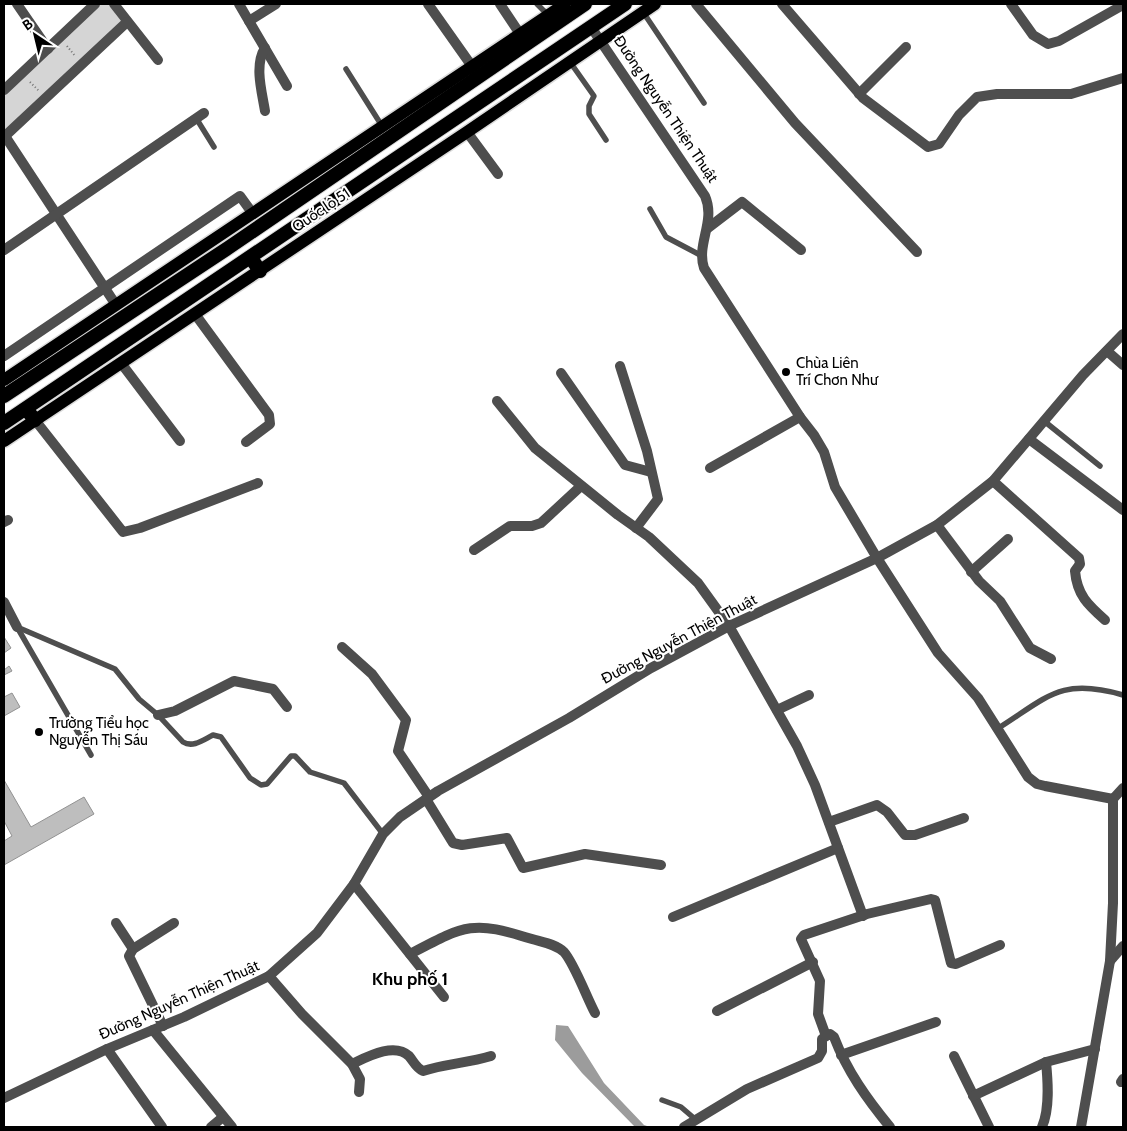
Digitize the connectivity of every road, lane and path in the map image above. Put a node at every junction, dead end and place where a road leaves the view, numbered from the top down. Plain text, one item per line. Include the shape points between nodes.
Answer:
1 (17, 4) edge
2 (95, 4) edge
3 (114, 4) edge
4 (238, 4) edge
5 (276, 4) edge
6 (428, 4) edge
7 (500, 4) edge
8 (537, 4) edge
9 (564, 4) edge
10 (585, 4) edge
11 (625, 4) edge
12 (655, 4) edge
13 (696, 4) edge
14 (782, 4) edge
15 (1011, 4) edge
16 (1123, 5) edge
17 (643, 12) junction
18 (548, 15) junction
19 (249, 21) junction
20 (127, 22) junction
21 (591, 26) junction
22 (520, 34) junction
23 (602, 41) junction
24 (65, 45) dead end
25 (906, 47) dead end
26 (265, 48) junction
27 (48, 49) junction
28 (78, 58) dead end
29 (158, 60) dead end
30 (570, 62) junction
31 (346, 69) dead end
32 (475, 71) junction
33 (1123, 78) edge
34 (28, 80) dead end
35 (287, 86) dead end
36 (4, 90) edge
37 (41, 93) dead end
38 (859, 94) junction
39 (704, 103) dead end
40 (265, 111) dead end
41 (200, 115) joint
42 (382, 128) junction
43 (467, 132) junction
44 (5, 137) edge
45 (606, 140) dead end
46 (214, 146) dead end
47 (498, 174) dead end
48 (650, 209) dead end
49 (56, 214) junction
50 (254, 214) junction
51 (708, 228) junction
52 (4, 250) edge
53 (801, 250) dead end
54 (917, 252) dead end
55 (702, 256) junction
56 (251, 258) junction
57 (260, 271) junction
58 (105, 287) junction
59 (116, 305) junction
60 (195, 314) junction
61 (1123, 334) edge
62 (1107, 351) junction
63 (4, 356) edge
64 (120, 363) junction
65 (1123, 365) edge
66 (620, 366) dead end
67 (561, 373) dead end
68 (4, 380) edge
69 (4, 396) edge
70 (497, 401) dead end
71 (30, 414) junction
72 (800, 417) junction
73 (1044, 421) junction
74 (4, 423) edge
75 (1029, 439) junction
76 (4, 441) edge
77 (180, 441) dead end
78 (246, 442) dead end
79 (1100, 466) dead end
80 (710, 468) dead end
81 (652, 472) junction
82 (993, 481) junction
83 (258, 483) dead end
84 (581, 486) junction
85 (1123, 510) edge
86 (937, 525) junction
87 (636, 528) junction
88 (1008, 540) dead end
89 (474, 550) dead end
90 (877, 558) junction
91 (971, 572) junction
92 (4, 602) edge
93 (1105, 620) dead end
94 (730, 626) junction
95 (17, 627) junction
96 (342, 648) dead end
97 (1051, 659) dead end
98 (809, 695) dead end
99 (1123, 695) edge
100 (287, 707) dead end
101 (777, 710) junction
102 (158, 714) junction
103 (997, 729) junction
104 (91, 755) dead end
105 (1123, 788) edge
106 (427, 798) junction
107 (1113, 799) junction
108 (964, 818) dead end
109 (828, 822) junction
110 (383, 834) junction
111 (838, 848) junction
112 (661, 865) dead end
113 (354, 884) junction
114 (863, 916) junction
115 (673, 917) dead end
116 (116, 923) dead end
117 (174, 923) dead end
118 (1000, 945) dead end
119 (1123, 946) edge
120 (133, 949) junction
121 (410, 954) junction
122 (1110, 960) junction
123 (813, 962) junction
124 (269, 976) junction
125 (444, 996) dead end
126 (717, 1011) dead end
127 (595, 1013) dead end
128 (936, 1022) dead end
129 (163, 1026) junction
130 (152, 1030) junction
131 (826, 1036) junction
132 (107, 1049) junction
133 (1095, 1049) junction
134 (841, 1055) junction
135 (491, 1056) dead end
136 (954, 1056) dead end
137 (1046, 1062) junction
138 (352, 1064) junction
139 (359, 1092) dead end
140 (974, 1096) junction
141 (4, 1098) edge
142 (662, 1100) dead end
143 (223, 1118) junction
144 (695, 1119) junction
145 (162, 1127) edge
146 (211, 1127) edge
147 (232, 1127) edge
148 (684, 1127) edge
149 (890, 1127) edge
150 (989, 1127) edge
151 (1042, 1127) edge
152 (1081, 1127) edge

1 - 27 street
2 - 27 street
3 - 20 street
4 - 19 street
5 - 19 street
6 - 32 street
7 - 22 street
8 - 18 lane
9 - 18 main road, Quốc lộ 51
10 - 32 highway, Quốc lộ 51
11 - 21 highway, Quốc lộ 51
12 - 17 main road, Quốc lộ 51
13 - 54 street via 794,123
14 - 38 street
15 - 16 street via 1033,35 1048,44
17 - 23 main road, Quốc lộ 51
17 - 39 lane
18 - 22 main road, Quốc lộ 51
19 - 26 street
20 - 29 street
20 - 44 street
21 - 23 street, Đường Nguyễn Thiện Thuật
21 - 56 highway, Quốc lộ 51
22 - 32 main road, Quốc lộ 51
23 - 30 main road, Quốc lộ 51
23 - 51 street, Đường Nguyễn Thiện Thuật via 705,196 709,205
24 - 28 path
25 - 38 street
26 - 35 street
26 - 40 street via 260,73
27 - 36 street
30 - 43 main road, Quốc lộ 51
30 - 45 lane via 594,96 589,114
31 - 42 lane
32 - 42 main road, Quốc lộ 51
32 - 69 highway, Quốc lộ 51 via 235,243
33 - 38 street via 1071,94 997,94 977,98 968,104 934,147 928,147
34 - 37 path
41 - 46 lane
41 - 49 street
42 - 50 main road, Quốc lộ 51
43 - 47 street
43 - 57 main road, Quốc lộ 51
44 - 49 street
48 - 55 lane via 666,237
49 - 52 street
49 - 58 street
50 - 58 street via 240,196
50 - 59 main road, Quốc lộ 51
51 - 53 street via 742,202
51 - 55 street, Đường Nguyễn Thiện Thuật
55 - 72 street via 709,277
56 - 57 highway
56 - 71 highway, Quốc lộ 51
57 - 60 main road, Quốc lộ 51
58 - 59 street
58 - 63 street
59 - 68 main road, Quốc lộ 51
60 - 64 main road, Quốc lộ 51
60 - 78 street via 269,415 270,424
61 - 62 street, Đường Nguyễn Thiện Thuật
62 - 65 street
62 - 73 street, Đường Nguyễn Thiện Thuật
64 - 71 main road, Quốc lộ 51
64 - 77 street
66 - 81 street
67 - 81 street via 625,465
70 - 84 street via 535,448
71 - 74 highway, Quốc lộ 51
71 - 76 main road, Quốc lộ 51
71 - 83 street via 123,532
72 - 80 street
72 - 90 street via 820,446 835,487
73 - 75 street, Đường Nguyễn Thiện Thuật
73 - 79 lane
75 - 82 street, Đường Nguyễn Thiện Thuật
75 - 85 street
81 - 87 street via 658,499
82 - 86 street, Đường Nguyễn Thiện Thuật
82 - 93 street via 1079,558 1080,564 1075,572 1078,591
84 - 87 street
84 - 89 street via 540,522 532,526 510,526
86 - 90 street, Đường Nguyễn Thiện Thuật
86 - 91 street
87 - 94 street via 649,536 698,583
88 - 91 street
90 - 94 street, Đường Nguyễn Thiện Thuật
90 - 103 street via 938,654 978,698
91 - 97 street via 1000,601 1030,648
92 - 95 street
94 - 101 street
94 - 106 street, Đường Nguyễn Thiện Thuật
95 - 102 lane via 115,669 139,699
95 - 104 lane
96 - 106 street via 372,674 406,720 398,751
98 - 101 street
99 - 103 lane via 1102,689 1074,687 1059,690
100 - 102 street via 273,689 237,681 229,682 175,711
101 - 109 street
102 - 110 lane via 188,745 213,735 221,737 250,778 261,785 267,784 289,756 295,756 310,772 344,783
103 - 107 street via 1028,777 1037,784
105 - 107 street
106 - 110 street, Đường Nguyễn Thiện Thuật
106 - 112 street via 453,843 462,845 507,838 523,868 585,854
107 - 122 street
108 - 109 street via 915,835 905,835 877,805
109 - 111 street
110 - 113 street, Đường Nguyễn Thiện Thuật
111 - 114 street
111 - 115 street
113 - 121 street
113 - 124 street, Đường Nguyễn Thiện Thuật via 317,933
114 - 118 street via 932,899 952,963
114 - 123 street via 804,935 801,939
116 - 120 street
117 - 120 street
119 - 122 street
120 - 129 street via 129,959
121 - 125 street
121 - 127 street via 449,934 478,926 496,928 556,946 565,954
122 - 133 street
123 - 126 street
123 - 131 street via 820,981 818,1014
124 - 129 street, Đường Nguyễn Thiện Thuật
124 - 138 street
128 - 134 street
129 - 130 street, Đường Nguyễn Thiện Thuật
130 - 132 street, Đường Nguyễn Thiện Thuật
130 - 143 street
131 - 134 street via 834,1037
131 - 144 street via 822,1039 818,1058 747,1089
132 - 141 street, Đường Nguyễn Thiện Thuật
132 - 145 street
133 - 137 street
133 - 152 street
134 - 149 street via 868,1100
135 - 138 street via 423,1071 400,1051 375,1052
136 - 140 street
137 - 140 street
137 - 151 street via 1046,1117
138 - 139 street via 360,1079
140 - 150 street
142 - 144 lane via 681,1107
143 - 146 street
143 - 147 street
144 - 148 street

